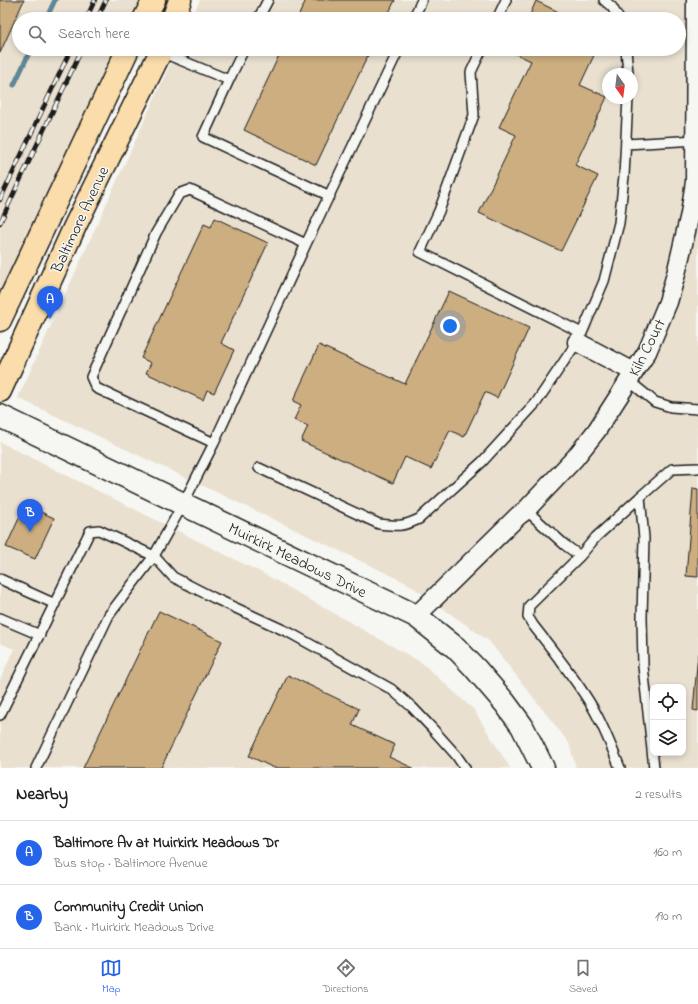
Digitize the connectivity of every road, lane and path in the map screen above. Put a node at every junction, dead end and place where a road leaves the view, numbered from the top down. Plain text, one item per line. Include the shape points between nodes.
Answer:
1 (154, 0) edge
2 (180, 0) edge
3 (268, 0) edge
4 (422, 0) edge
5 (506, 0) edge
6 (604, 0) edge
7 (696, 0) edge
8 (148, 12) edge
9 (176, 12) edge
10 (262, 12) edge
11 (416, 12) edge
12 (500, 12) edge
13 (615, 12) edge
14 (125, 56) edge
15 (159, 56) edge
16 (175, 56) edge
17 (241, 56) edge
18 (396, 56) edge
19 (479, 56) edge
20 (627, 56) edge
21 (628, 68) edge
22 (229, 80) junction
23 (628, 104) edge
24 (696, 140) edge
25 (626, 144) junction
26 (330, 196) junction
27 (306, 244) junction
28 (0, 320) edge
29 (579, 338) junction
30 (632, 377) junction
31 (0, 391) edge
32 (698, 409) edge
33 (0, 416) edge
34 (214, 443) junction
35 (259, 468) dead end
36 (698, 468) edge
37 (640, 497) junction
38 (182, 504) junction
39 (526, 510) junction
40 (154, 556) junction
41 (580, 556) junction
42 (0, 579) edge
43 (55, 604) junction
44 (416, 616) junction
45 (0, 618) edge
46 (40, 635) junction
47 (0, 715) edge
48 (36, 768) edge
49 (465, 768) edge
50 (543, 768) edge
51 (620, 768) edge
52 (654, 768) edge

1 - 8 main road
2 - 9 main road
3 - 10 lane
4 - 11 lane
5 - 12 lane
6 - 13 lane
7 - 24 street, Kiln Court
14 - 28 main road, Baltimore Avenue
15 - 31 main road, Baltimore Avenue via 75,226
16 - 22 lane
17 - 22 lane
18 - 26 lane
19 - 29 lane via 471,72 474,115 439,211 420,252
20 - 21 lane
22 - 26 lane via 203,137
23 - 25 lane
24 - 25 lane
24 - 30 street, Kiln Court via 695,182 676,274 668,302 647,352
25 - 29 lane via 619,223 604,281
26 - 27 lane
27 - 34 lane
27 - 34 lane via 190,190 179,194 156,233 91,377 96,388
29 - 30 street
29 - 35 lane via 536,403 514,428 482,462 419,519 408,524 379,524
30 - 32 lane via 655,402 671,407
30 - 39 street, Kiln Court via 575,458
33 - 38 main road, Muirkirk Meadows Drive
34 - 38 lane
36 - 37 lane via 672,469
37 - 41 lane via 596,537
37 - 52 lane via 644,538 644,666
38 - 40 lane
38 - 44 main road, Muirkirk Meadows Drive
39 - 41 lane
39 - 44 street, Kiln Court
40 - 43 lane via 99,530 90,531
40 - 48 lane via 109,615
40 - 49 lane via 173,577 290,633 391,689 431,727 456,754
41 - 51 lane via 529,606 528,617 594,709
42 - 43 lane
43 - 46 lane
44 - 50 main road, Muirkirk Meadows Drive via 456,648 505,703 522,726
45 - 46 lane
46 - 47 lane

